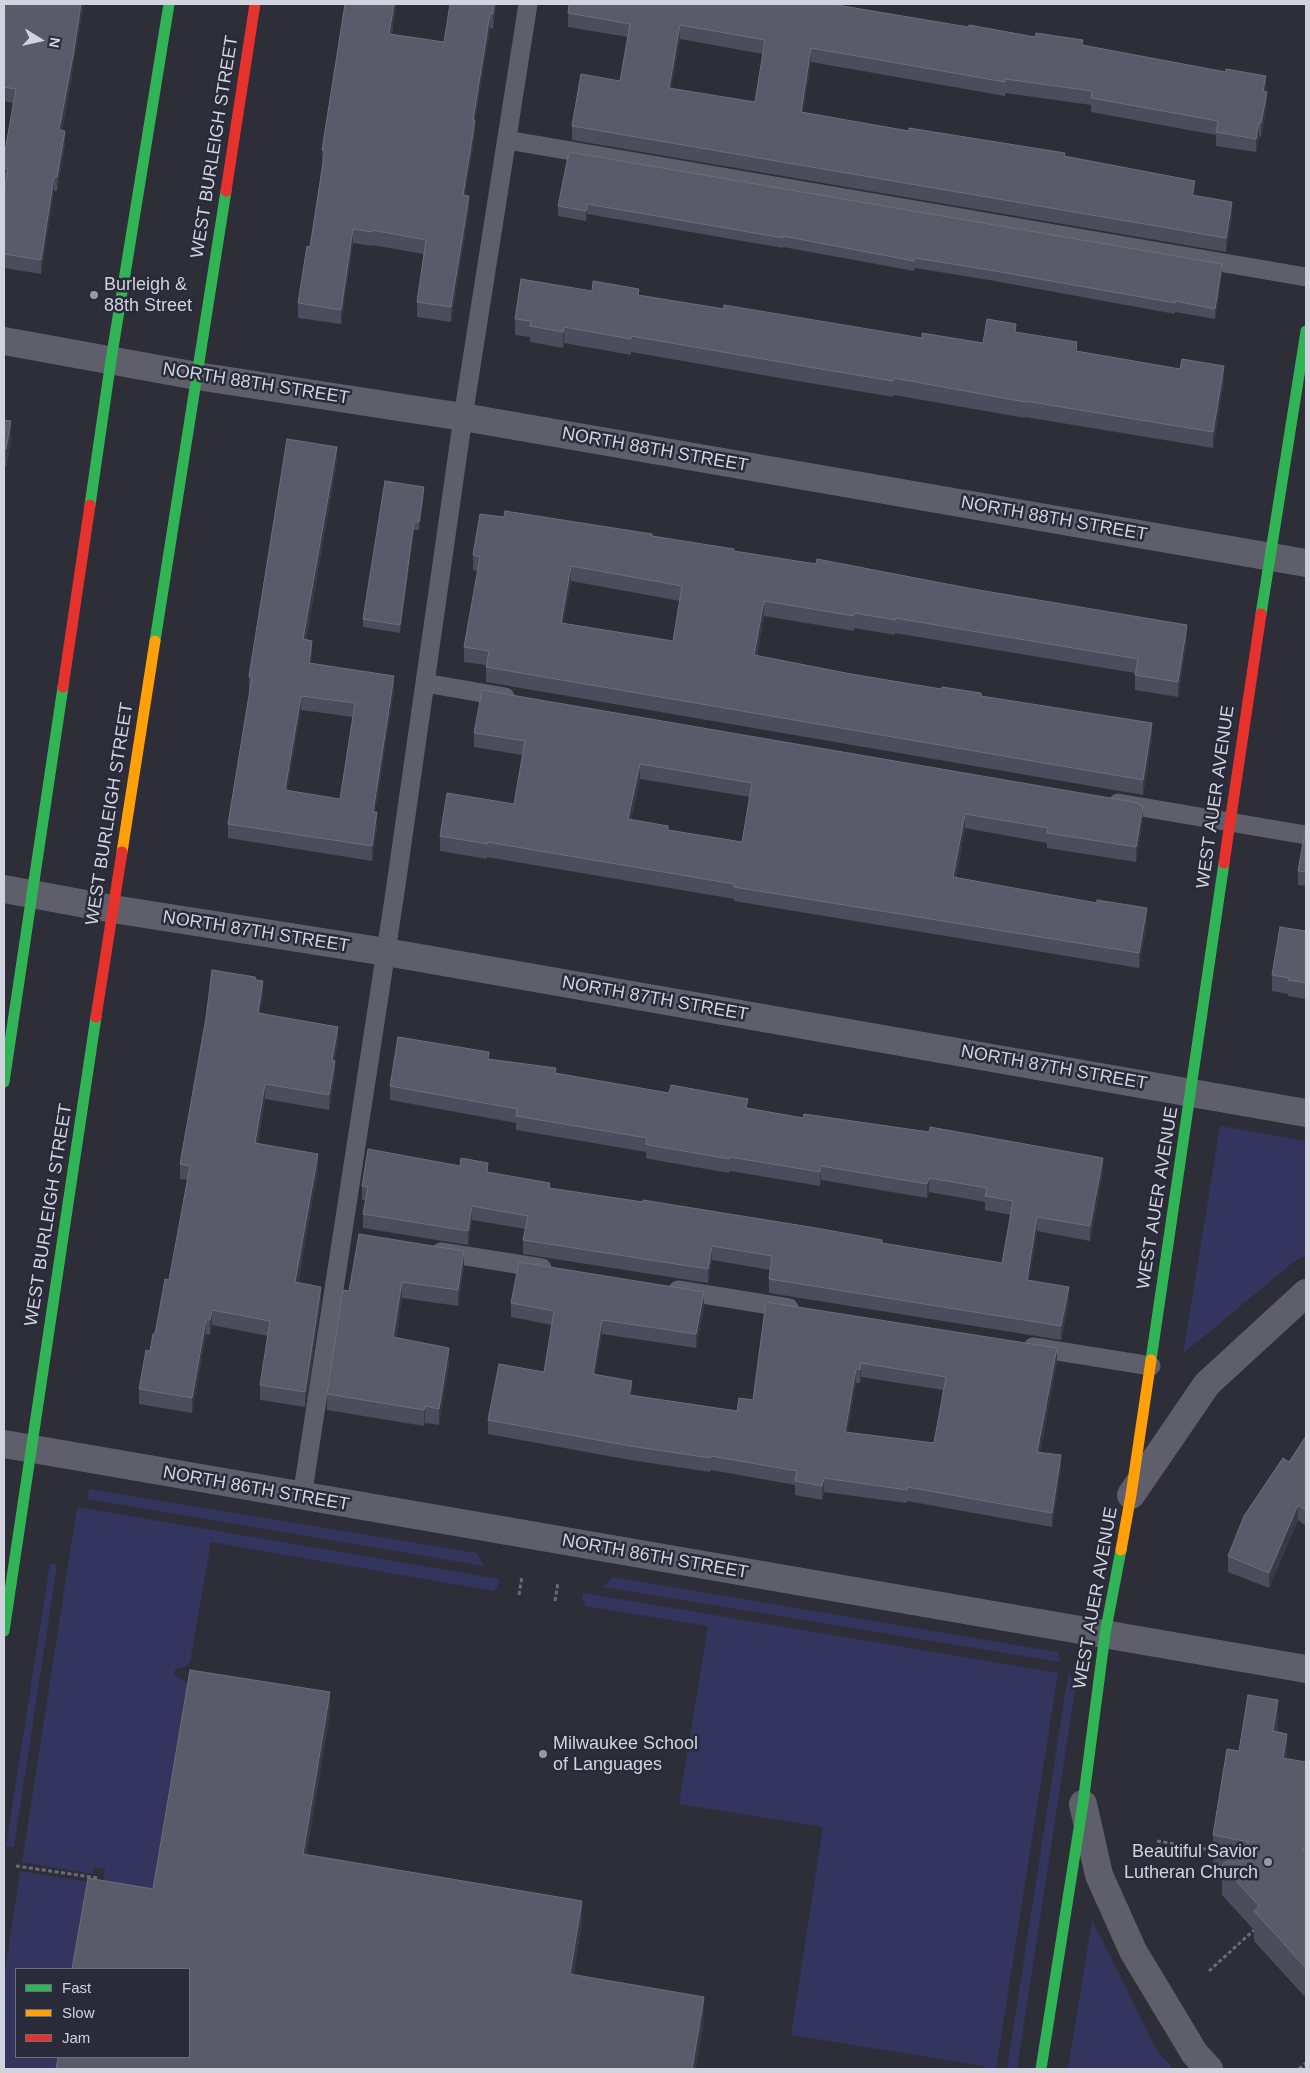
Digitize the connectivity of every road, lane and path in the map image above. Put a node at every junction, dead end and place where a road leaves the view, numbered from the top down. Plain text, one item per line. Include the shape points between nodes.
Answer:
1 (169, 4) edge
2 (255, 4) edge
3 (528, 4) edge
4 (507, 140) junction
5 (1306, 276) edge
6 (1306, 331) edge
7 (4, 341) edge
8 (111, 360) junction
9 (197, 376) junction
10 (463, 417) junction
11 (1270, 557) junction
12 (1306, 563) edge
13 (425, 684) junction
14 (522, 700) edge
15 (1098, 800) edge
16 (1230, 823) junction
17 (1306, 835) edge
18 (4, 889) edge
19 (34, 895) junction
20 (113, 909) junction
21 (386, 952) junction
22 (4, 1082) edge
23 (1192, 1092) junction
24 (1306, 1113) edge
25 (342, 1236) junction
26 (362, 1239) edge
27 (421, 1248) edge
28 (559, 1271) edge
29 (658, 1286) edge
30 (1306, 1293) edge
31 (805, 1310) edge
32 (1012, 1344) edge
33 (1151, 1366) junction
34 (4, 1444) edge
35 (32, 1449) junction
36 (1131, 1495) junction
37 (302, 1497) junction
38 (522, 1576) dead end
39 (558, 1582) dead end
40 (519, 1595) dead end
41 (556, 1601) dead end
42 (4, 1631) edge
43 (1105, 1634) junction
44 (1306, 1668) edge
45 (1083, 1802) junction
46 (1157, 1841) dead end
47 (1211, 1850) edge
48 (16, 1866) dead end
49 (97, 1886) edge
50 (1254, 1930) edge
51 (1209, 1971) dead end
52 (1306, 2063) edge
53 (1041, 2069) edge
54 (1209, 2069) edge
55 (1299, 2069) edge

1 - 8 main road
2 - 9 main road, WEST BURLEIGH STREET
3 - 4 lane
4 - 5 lane
4 - 10 lane
6 - 11 main road, WEST AUER AVENUE
7 - 8 street, NORTH 88TH STREET
8 - 9 street, NORTH 88TH STREET
8 - 19 main road
9 - 10 street, NORTH 88TH STREET
9 - 20 main road, WEST BURLEIGH STREET
10 - 11 street, NORTH 88TH STREET
10 - 13 lane
11 - 12 street, NORTH 88TH STREET
11 - 16 main road, WEST AUER AVENUE
13 - 14 lane
13 - 21 lane
15 - 16 lane
16 - 17 lane
16 - 23 main road, WEST AUER AVENUE
18 - 19 street, NORTH 87TH STREET
19 - 20 street, NORTH 87TH STREET
19 - 22 main road
20 - 21 street, NORTH 87TH STREET
20 - 35 main road, WEST BURLEIGH STREET
21 - 23 street, NORTH 87TH STREET
21 - 25 lane
23 - 24 street, NORTH 87TH STREET
23 - 33 main road, WEST AUER AVENUE
25 - 26 lane
25 - 37 lane
27 - 28 lane
29 - 31 lane
30 - 36 street via 1207,1384
32 - 33 lane
33 - 36 main road, WEST AUER AVENUE
34 - 35 street, NORTH 86TH STREET
35 - 37 street, NORTH 86TH STREET
35 - 42 main road, WEST BURLEIGH STREET
36 - 43 main road, WEST AUER AVENUE
37 - 43 street, NORTH 86TH STREET
38 - 40 path
39 - 41 path
43 - 44 street, NORTH 86TH STREET
43 - 45 main road, WEST AUER AVENUE
45 - 53 main road, WEST AUER AVENUE
45 - 54 street via 1099,1875 1133,1951 1195,2054
46 - 47 path
48 - 49 path via 98,1878
50 - 51 path
52 - 55 path

